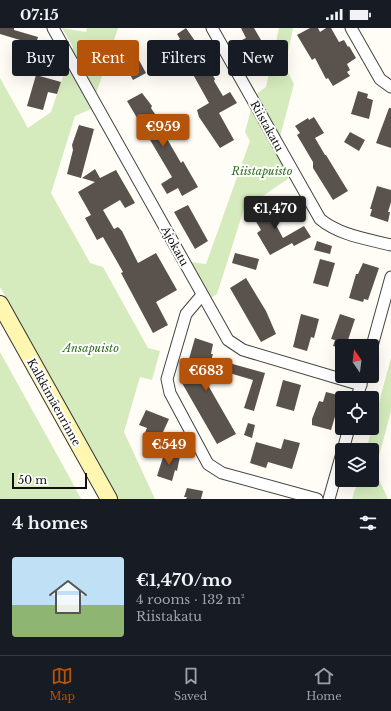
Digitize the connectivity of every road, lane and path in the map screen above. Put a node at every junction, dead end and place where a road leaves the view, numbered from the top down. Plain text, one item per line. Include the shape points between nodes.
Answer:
1 (53, 28) edge
2 (212, 28) edge
3 (351, 28) edge
4 (391, 87) edge
5 (391, 245) edge
6 (391, 277) edge
7 (202, 295) junction
8 (0, 304) edge
9 (374, 339) edge
10 (335, 373) edge
11 (335, 478) edge
12 (109, 499) edge
13 (317, 499) edge
14 (329, 499) edge

1 - 7 street, Ajokatu
2 - 5 street, Riistakatu via 320,220 338,231
3 - 4 street via 380,79
6 - 9 street
7 - 10 street, Ajokatu via 228,340 235,347
7 - 13 street via 186,314 167,379 170,393 208,464 222,473
8 - 12 street, Kalkkimäenrinne
11 - 14 street

